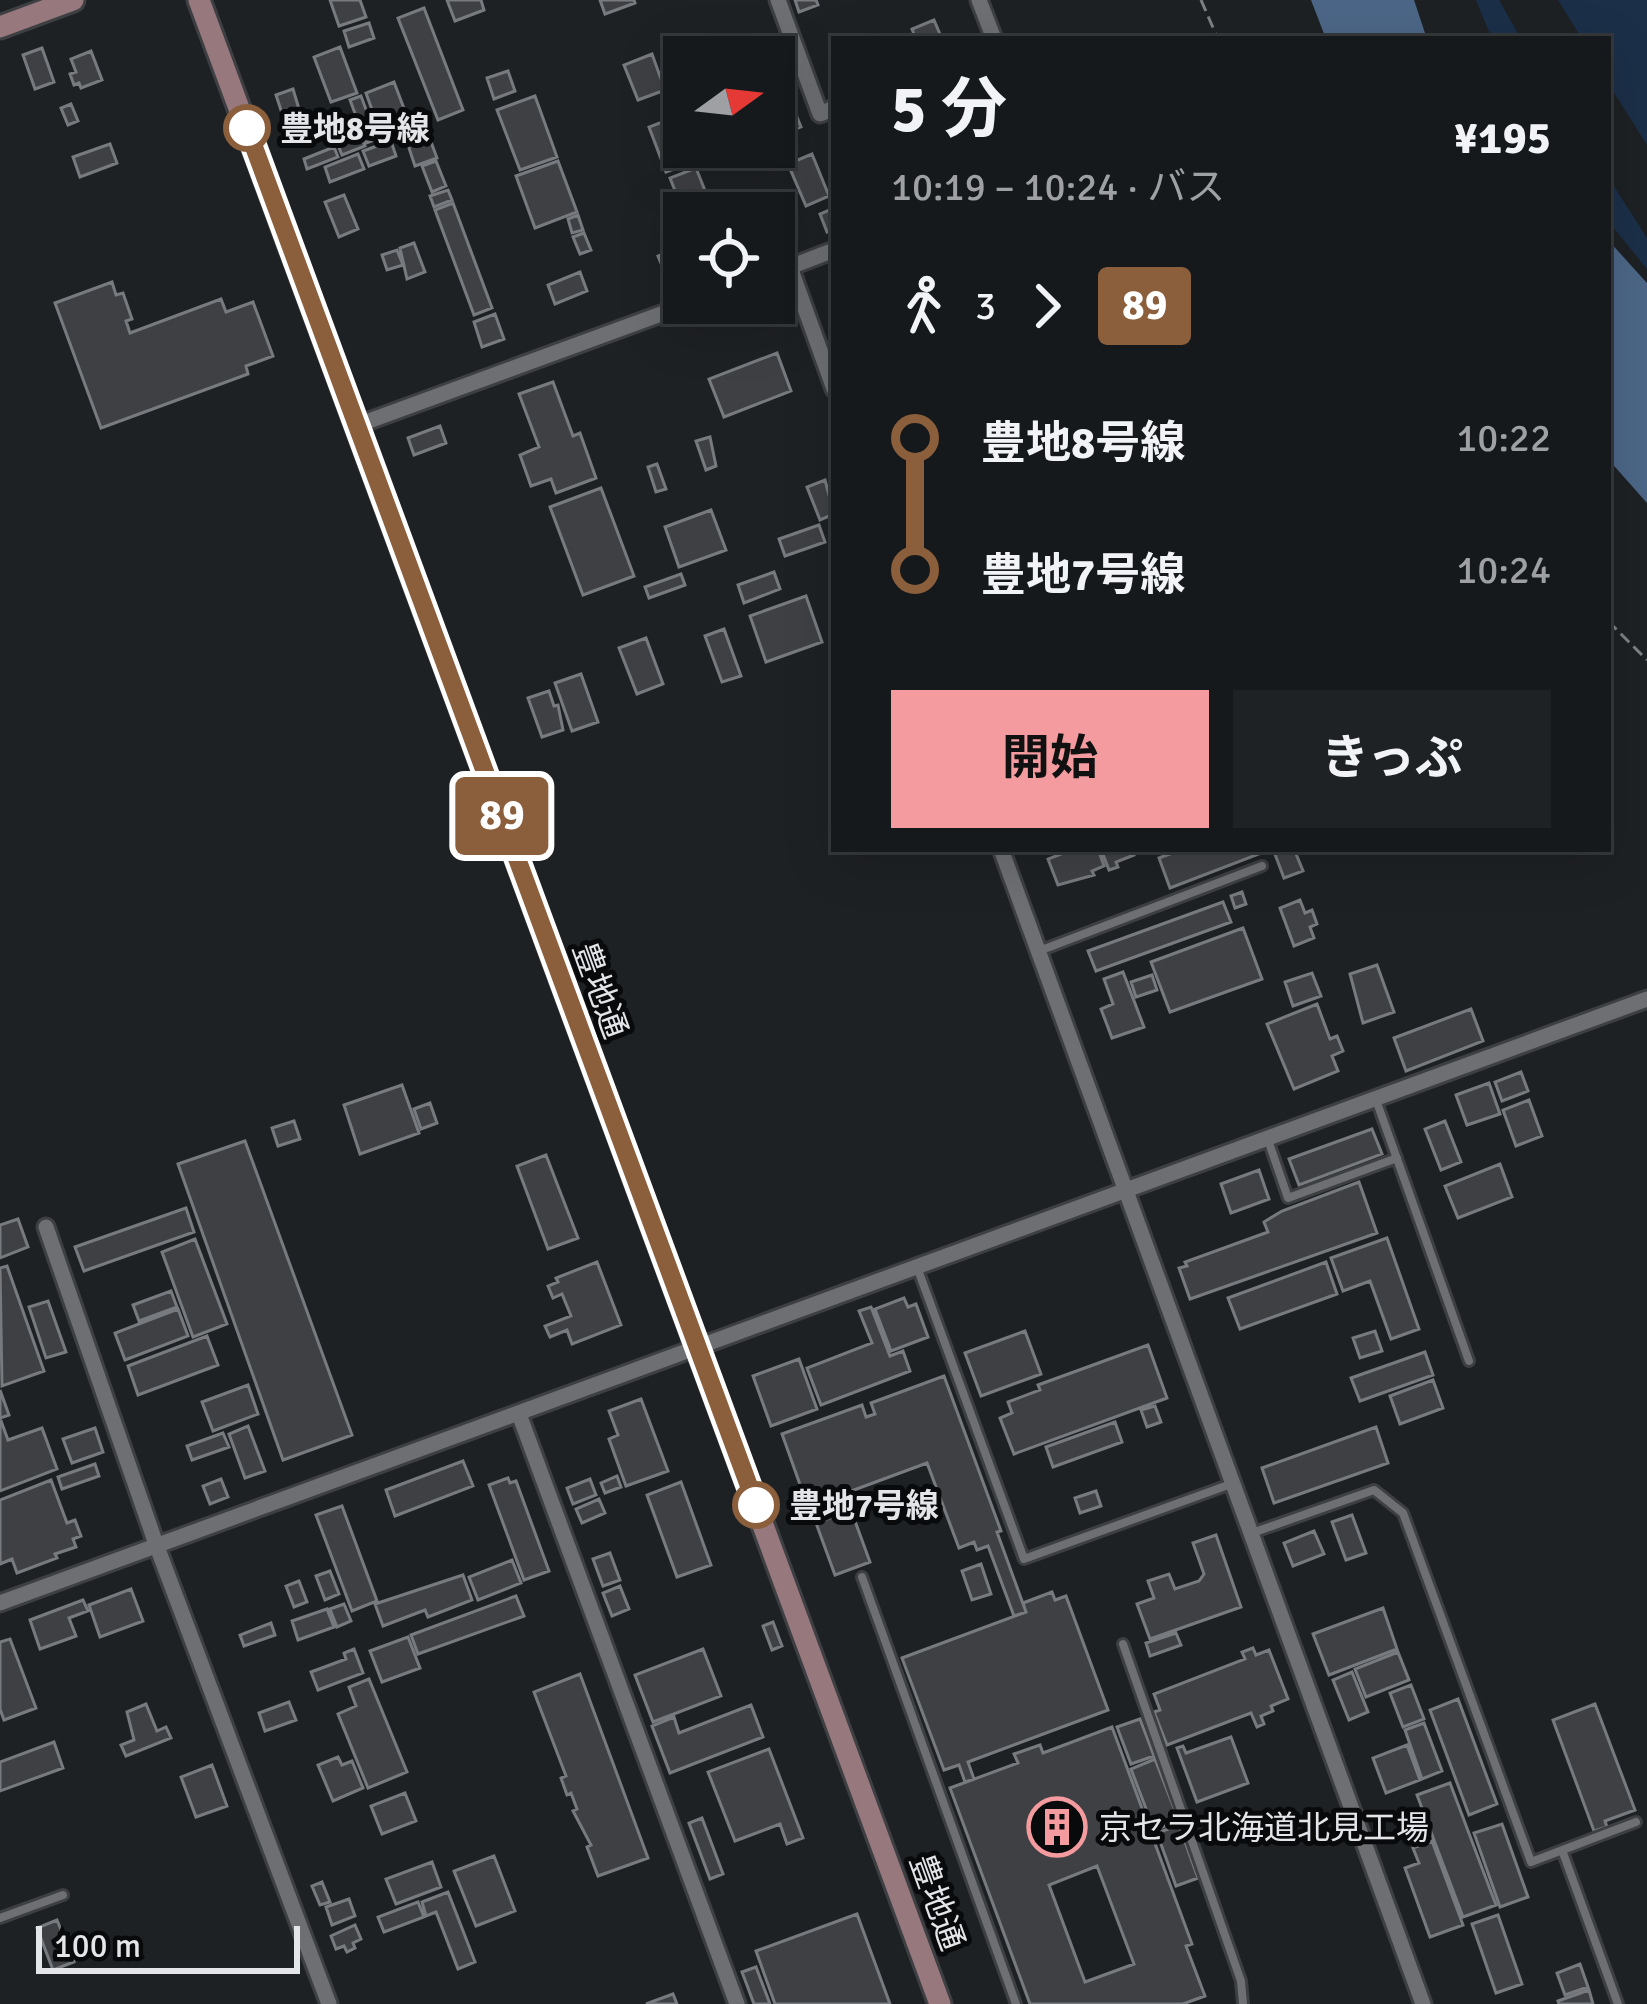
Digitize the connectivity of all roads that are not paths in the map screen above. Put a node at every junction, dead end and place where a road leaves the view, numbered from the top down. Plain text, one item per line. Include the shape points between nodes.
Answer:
1 (73, 0) edge
2 (199, 0) edge
3 (778, 0) edge
4 (979, 0) edge
5 (0, 27) edge
6 (993, 36) edge
7 (831, 109) edge
8 (831, 251) edge
9 (795, 265) edge
10 (795, 300) edge
11 (663, 313) edge
12 (831, 382) edge
13 (358, 425) junction
14 (1002, 852) edge
15 (1262, 866) dead end
16 (1038, 951) junction
17 (1647, 999) edge
18 (1374, 1096) junction
19 (1266, 1136) junction
20 (1396, 1158) junction
21 (1124, 1188) junction
22 (46, 1227) dead end
23 (917, 1266) junction
24 (698, 1348) junction
25 (1468, 1361) dead end
26 (519, 1414) junction
27 (1232, 1483) junction
28 (1250, 1533) junction
29 (156, 1544) junction
30 (862, 1577) dead end
31 (0, 1603) edge
32 (1124, 1644) dead end
33 (1636, 1822) dead end
34 (1562, 1850) junction
35 (63, 1895) dead end
36 (0, 1918) edge
37 (329, 2004) edge
38 (737, 2004) edge
39 (940, 2004) edge
40 (1016, 2004) edge
41 (1244, 2004) edge
42 (1423, 2004) edge
43 (1618, 2004) edge

1 - 5 main road
2 - 13 main road, 豊地通
3 - 7 street via 820,114
4 - 6 street
8 - 9 street
10 - 12 street
11 - 13 street
13 - 24 main road, 豊地通
14 - 16 street
15 - 16 lane
16 - 21 street
17 - 18 street
18 - 19 street
18 - 20 lane
19 - 20 lane via 1288,1198
19 - 21 street
20 - 25 lane
21 - 23 street
21 - 27 street
22 - 29 street
23 - 24 street
23 - 27 lane via 1024,1559
24 - 26 street
24 - 39 main road, 豊地通
26 - 29 street
26 - 38 street
27 - 28 street
28 - 34 lane via 1374,1490 1403,1513 1531,1862
28 - 42 street
29 - 31 street
29 - 37 street
30 - 40 lane
32 - 41 lane
33 - 34 lane
34 - 43 lane
35 - 36 lane

